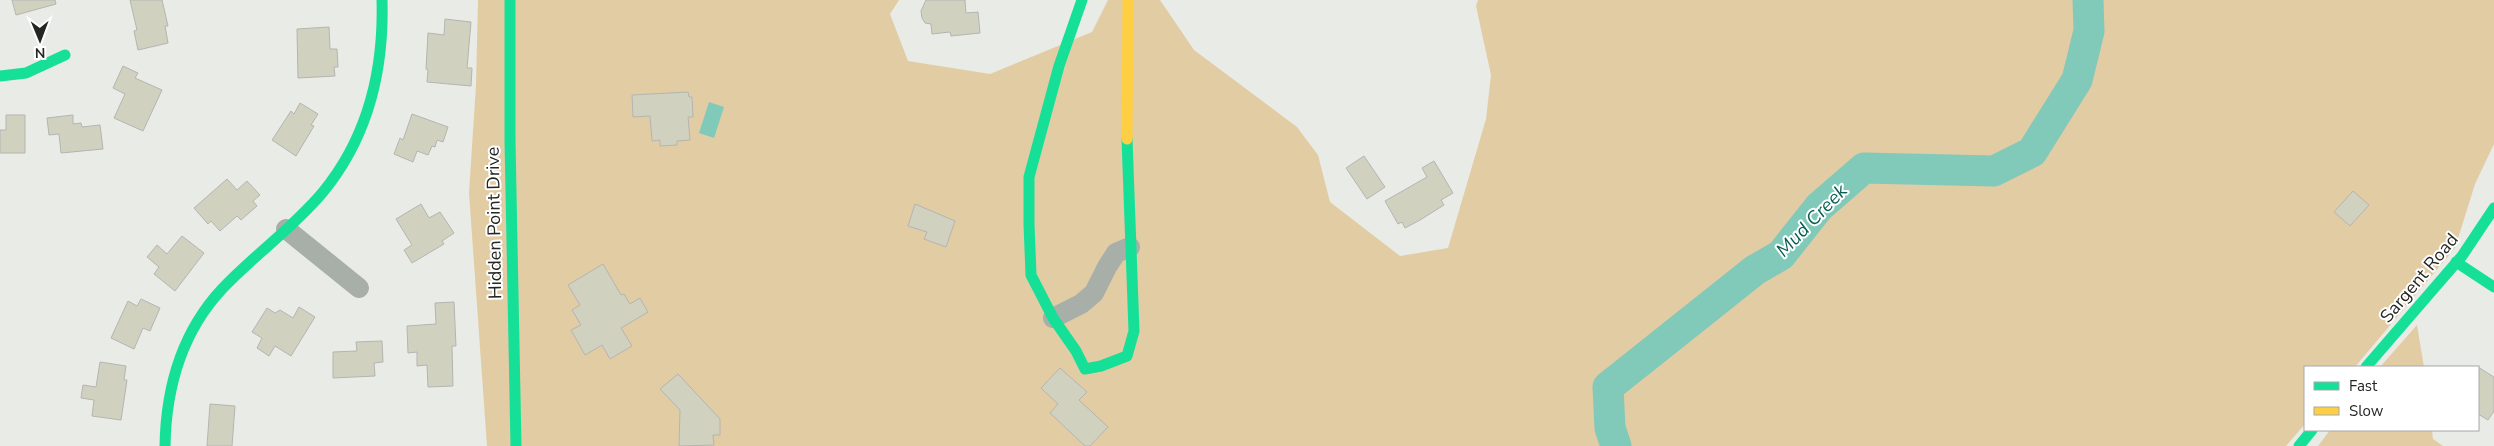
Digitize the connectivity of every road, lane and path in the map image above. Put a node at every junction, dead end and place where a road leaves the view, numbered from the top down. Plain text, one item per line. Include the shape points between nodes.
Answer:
1 (382, 0) edge
2 (510, 0) edge
3 (1082, 0) edge
4 (1128, 0) edge
5 (65, 55) dead end
6 (0, 76) edge
7 (2494, 208) edge
8 (286, 230) junction
9 (1130, 247) junction
10 (2456, 262) junction
11 (2494, 287) edge
12 (359, 288) dead end
13 (1053, 318) junction
14 (2367, 366) edge
15 (2311, 431) edge
16 (164, 446) edge
17 (516, 446) edge
18 (2299, 446) edge

1 - 8 street via 381,53 363,123 332,179
2 - 17 street, Hidden Point Drive
3 - 13 street via 1058,66 1029,177 1031,275
4 - 9 street
5 - 6 street via 26,73
7 - 10 street, Sargent Road
8 - 12 street
8 - 16 street via 222,289 190,336 169,396
9 - 13 street via 1116,253 1094,293 1081,304
9 - 13 street via 1134,331 1127,356 1085,368
10 - 11 street
10 - 14 street, Sargent Road
15 - 18 street

